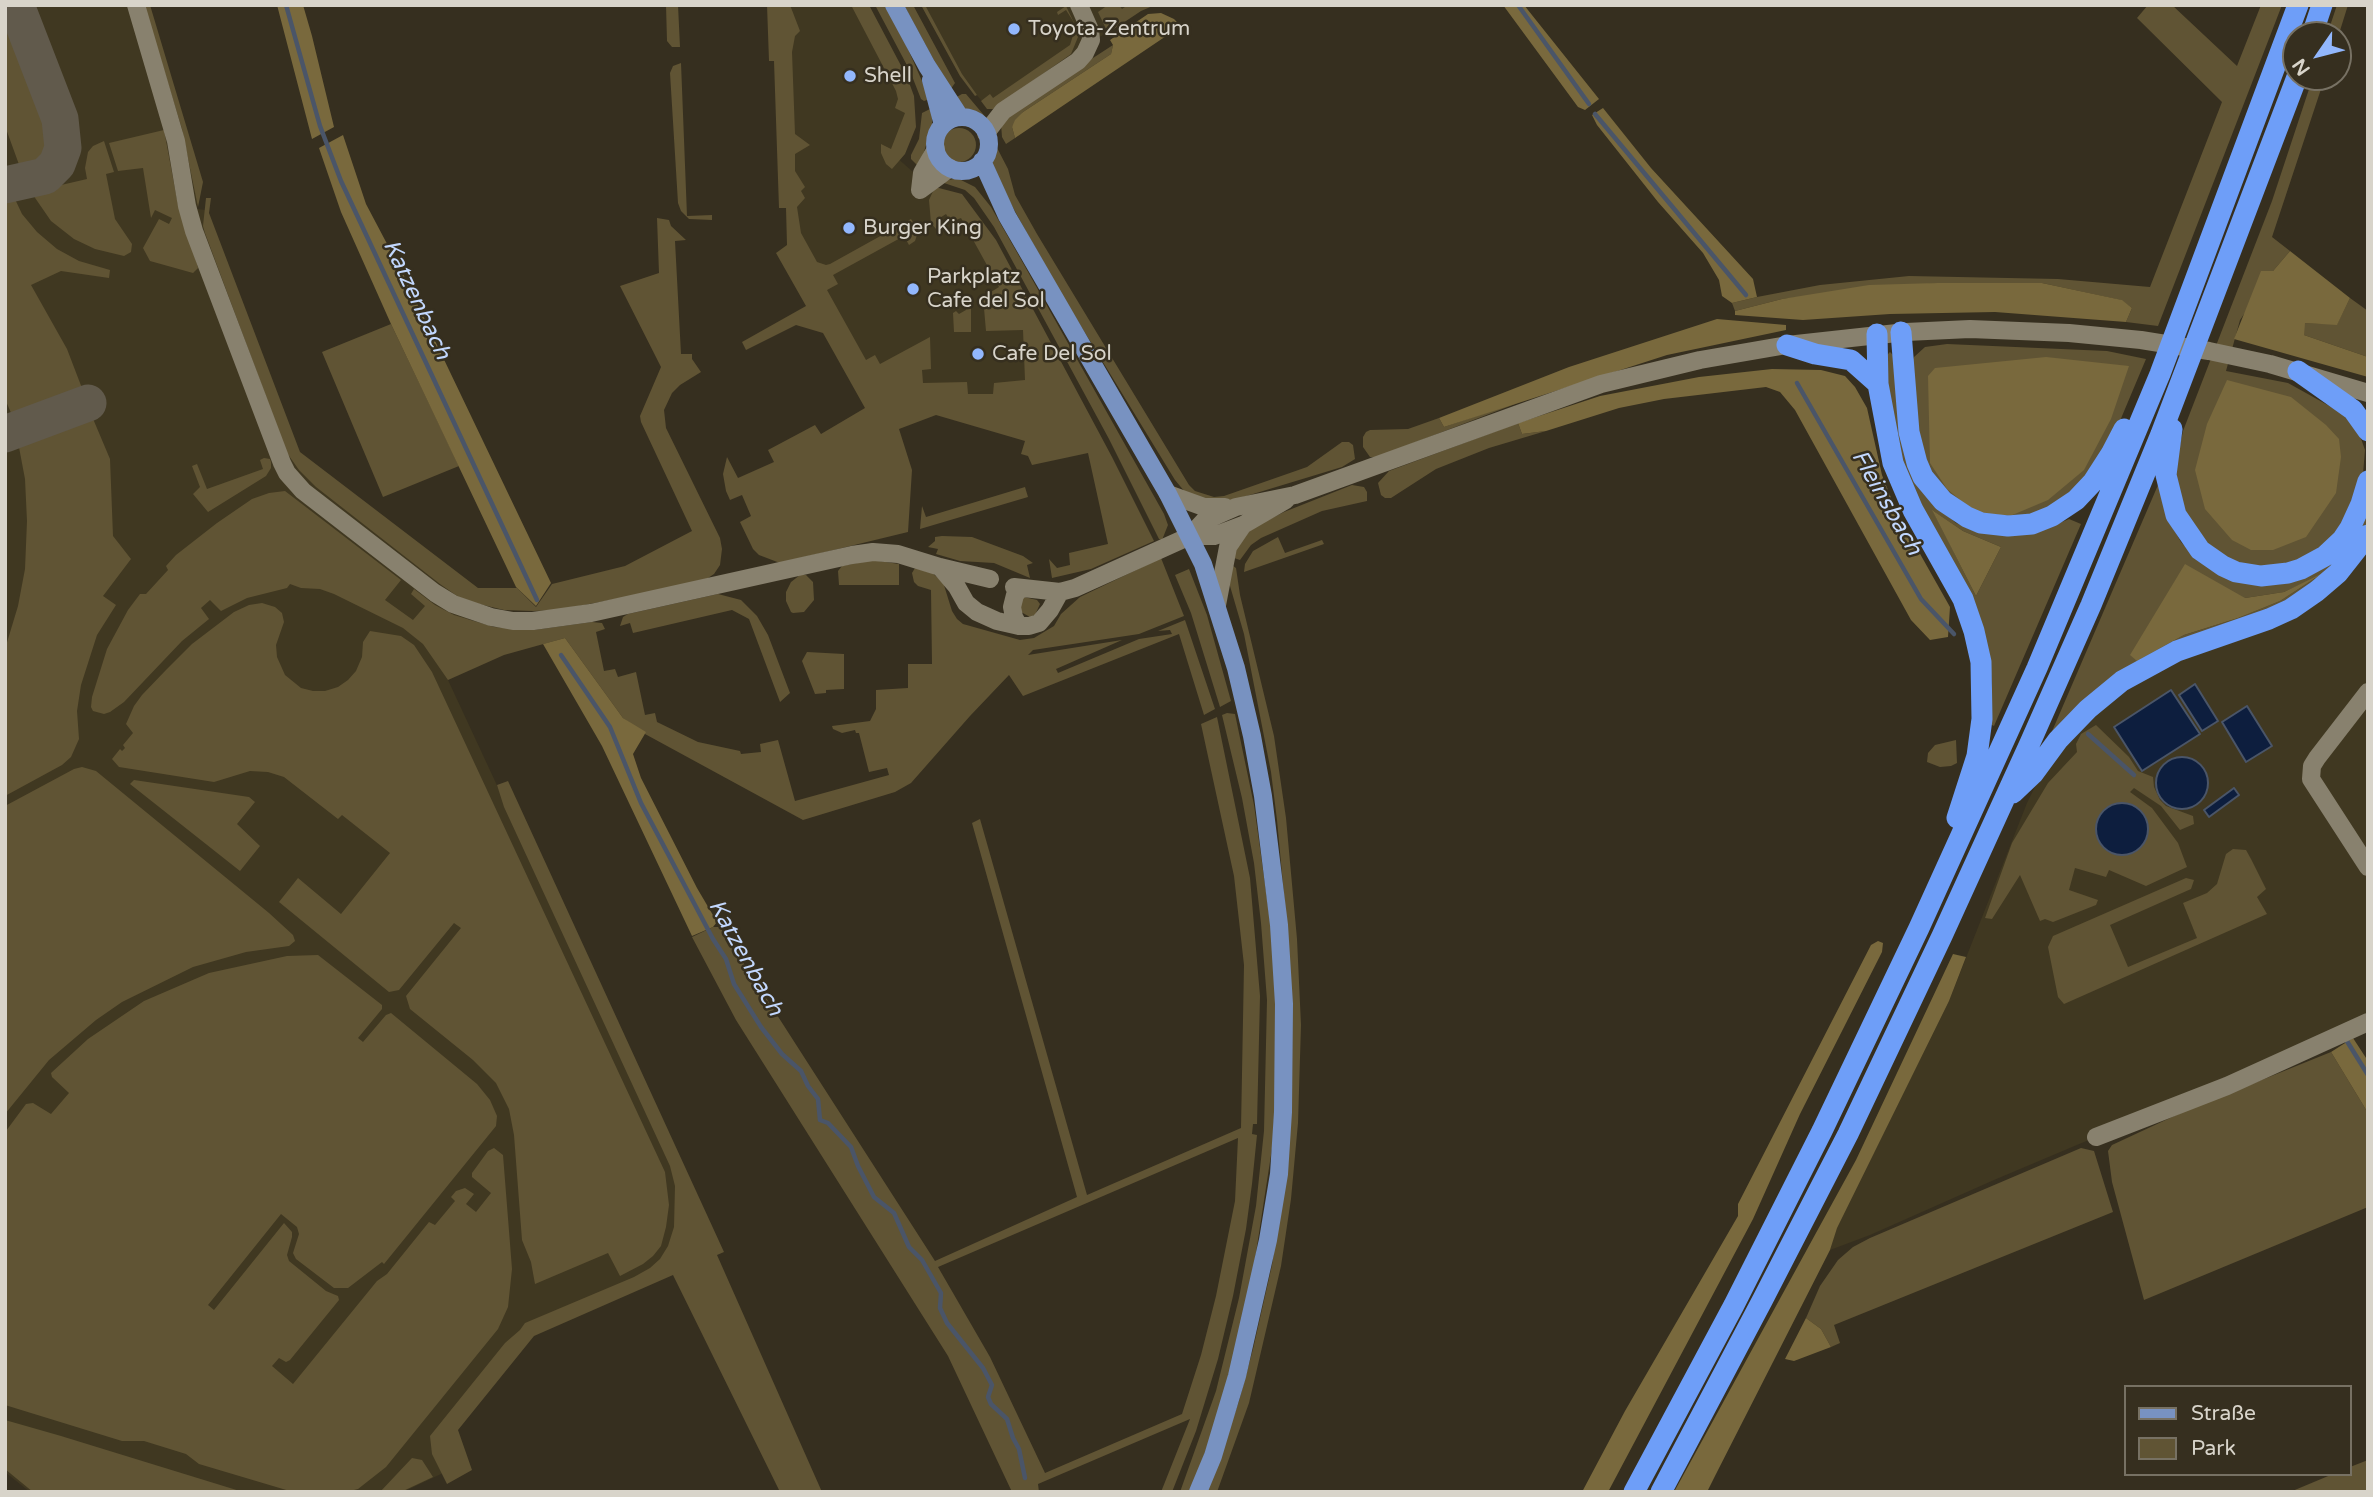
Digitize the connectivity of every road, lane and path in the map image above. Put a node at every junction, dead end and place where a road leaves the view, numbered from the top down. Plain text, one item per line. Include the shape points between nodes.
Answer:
1 (136, 5) edge
2 (894, 5) edge
3 (1079, 5) edge
4 (2298, 5) edge
5 (927, 66) junction
6 (2292, 91) edge
7 (960, 117) junction
8 (943, 125) junction
9 (986, 133) junction
10 (936, 149) junction
11 (976, 165) junction
12 (950, 167) junction
13 (1901, 332) junction
14 (1877, 334) junction
15 (1787, 345) junction
16 (2298, 371) junction
17 (2160, 374) junction
18 (1878, 384) junction
19 (2368, 393) edge
20 (2171, 405) junction
21 (2368, 430) edge
22 (2368, 481) edge
23 (1168, 494) junction
24 (1296, 495) junction
25 (1236, 507) junction
26 (1243, 525) junction
27 (2368, 535) edge
28 (1190, 536) junction
29 (940, 567) junction
30 (990, 579) dead end
31 (1060, 592) junction
32 (1217, 605) junction
33 (1019, 626) junction
34 (2368, 692) edge
35 (2003, 802) junction
36 (1950, 860) junction
37 (2368, 867) edge
38 (2368, 1022) edge
39 (2096, 1137) dead end
40 (1198, 1492) edge
41 (1634, 1492) edge
42 (1661, 1492) edge

1 - 29 street via 176,141 194,231 287,474 435,593 491,617 534,621 862,553 898,554
2 - 5 main road
3 - 9 street via 1090,30 1085,53 1003,111
4 - 17 highway
5 - 7 main road
5 - 8 main road
6 - 20 highway
7 - 8 main road
7 - 9 main road via 973,120
8 - 10 main road
9 - 11 main road via 988,145
10 - 12 main road
10 - 12 street via 922,173 920,190
11 - 12 main road via 960,170
11 - 23 main road
13 - 14 street
13 - 16 street via 2008,330 2108,336
13 - 17 highway via 1909,432 1923,477 1954,511 1996,526 2042,521 2085,492 2111,454 2135,402
14 - 15 street
14 - 18 highway
15 - 18 highway via 1851,360
15 - 24 street via 1601,384
16 - 19 street
16 - 21 highway via 2353,410
17 - 36 highway via 2058,621
18 - 36 highway via 1893,463 1913,510 1963,599 1981,662 1977,756 1958,811
20 - 22 highway via 2166,475 2176,515 2200,550 2236,572 2261,576 2288,573 2325,556 2350,528
20 - 35 highway via 2096,593
23 - 25 street via 1204,507
23 - 28 main road
24 - 25 street
24 - 26 street
25 - 28 street via 1203,521
26 - 28 street via 1214,536
26 - 32 street via 1228,547
27 - 35 highway via 2338,573 2291,609 2177,651 2122,681 2088,709
28 - 31 street
28 - 32 main road
29 - 30 street
29 - 33 street via 977,612
31 - 33 street via 1039,622
31 - 33 street via 1018,587 1012,607
32 - 40 main road via 1252,736 1272,854 1284,1004 1283,1100 1279,1174 1268,1240 1237,1376
34 - 37 street via 2317,758 2311,779
35 - 42 highway via 1848,1133
36 - 41 highway via 1822,1131
38 - 39 street via 2227,1086

